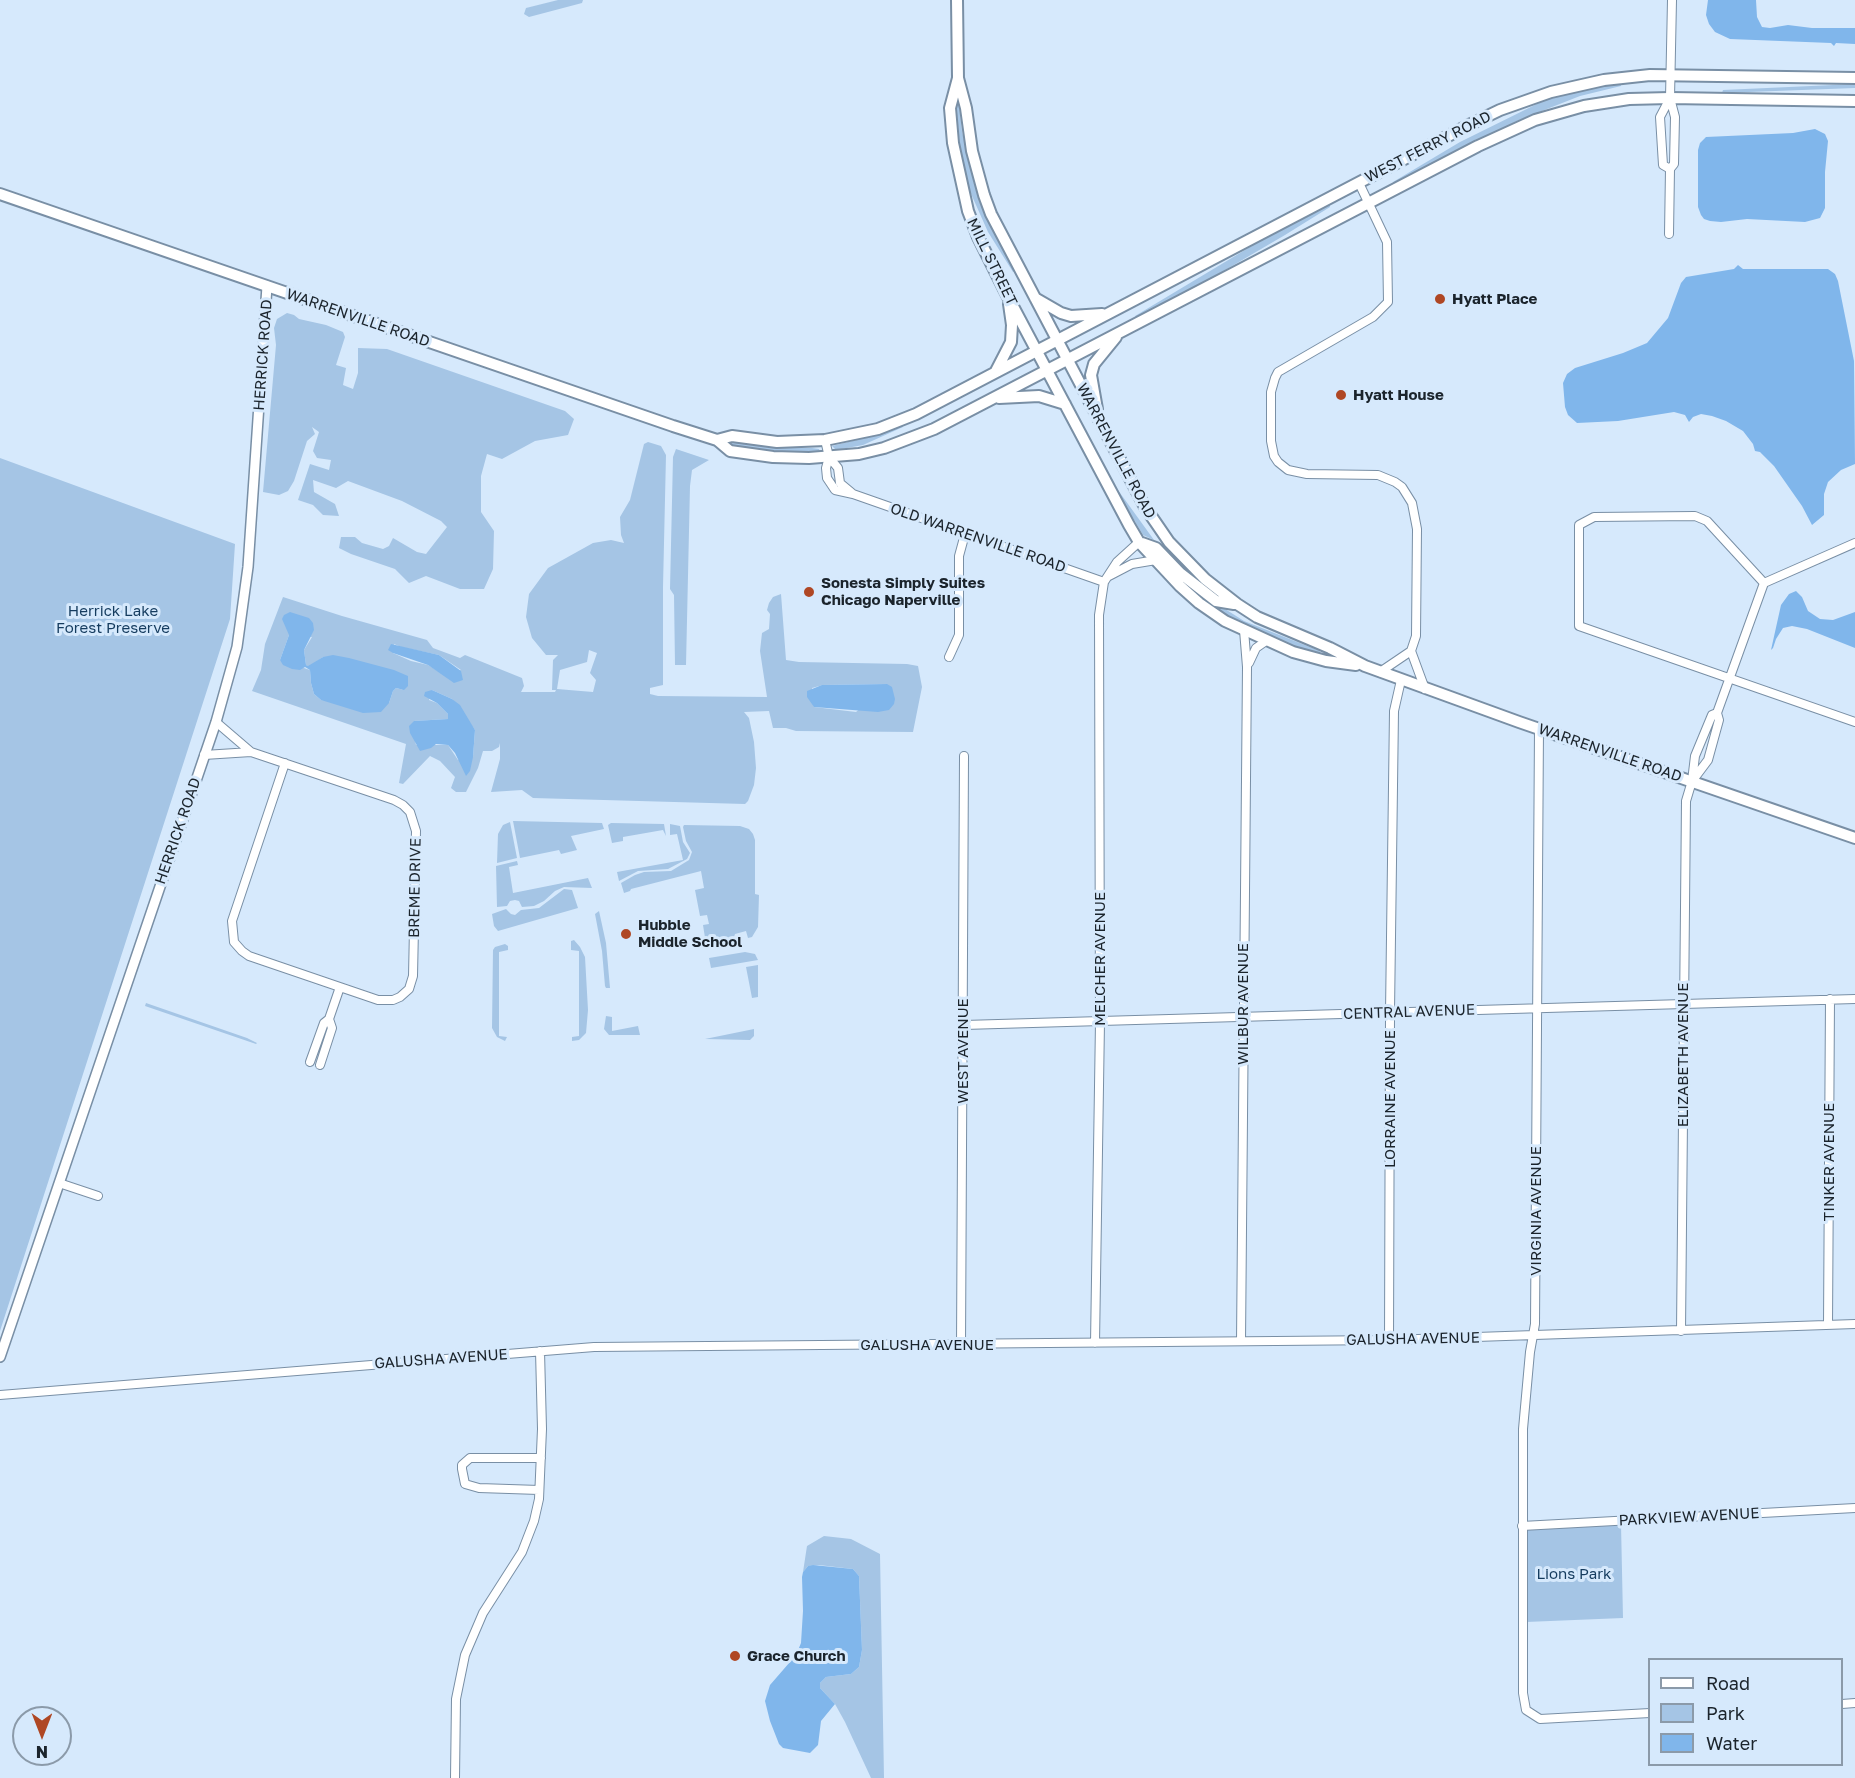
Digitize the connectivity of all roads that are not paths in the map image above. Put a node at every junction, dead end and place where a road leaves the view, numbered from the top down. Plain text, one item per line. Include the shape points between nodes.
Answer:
1 (957, 0) edge
2 (1672, 0) edge
3 (1671, 75) junction
4 (958, 78) junction
5 (1855, 78) edge
6 (1670, 98) junction
7 (1855, 101) edge
8 (1670, 169) junction
9 (1359, 183) junction
10 (0, 194) edge
11 (1369, 203) junction
12 (1669, 234) dead end
13 (267, 286) junction
14 (1007, 294) junction
15 (1034, 297) junction
16 (1108, 314) junction
17 (1120, 332) junction
18 (1056, 340) junction
19 (1037, 351) junction
20 (1066, 360) junction
21 (1047, 370) junction
22 (995, 372) junction
23 (993, 399) junction
24 (1065, 405) junction
25 (1099, 421) junction
26 (717, 440) junction
27 (825, 440) junction
28 (828, 457) junction
29 (853, 494) junction
30 (965, 534) junction
31 (1140, 542) junction
32 (1855, 543) edge
33 (1156, 560) junction
34 (1106, 579) junction
35 (1764, 583) junction
36 (1237, 604) junction
37 (1244, 630) junction
38 (1266, 641) junction
39 (1411, 651) junction
40 (949, 657) dead end
41 (1365, 666) junction
42 (1247, 667) junction
43 (1380, 672) junction
44 (1729, 679) junction
45 (1401, 680) junction
46 (1425, 689) junction
47 (1717, 713) junction
48 (216, 722) junction
49 (1855, 722) edge
50 (1539, 729) junction
51 (251, 752) junction
52 (204, 755) junction
53 (964, 756) dead end
54 (285, 764) junction
55 (1692, 781) junction
56 (1855, 838) edge
57 (340, 987) junction
58 (1830, 999) junction
59 (1855, 999) edge
60 (1683, 1004) junction
61 (1537, 1008) junction
62 (1390, 1012) junction
63 (1243, 1017) junction
64 (329, 1019) junction
65 (1100, 1022) junction
66 (964, 1025) junction
67 (310, 1062) dead end
68 (320, 1065) dead end
69 (59, 1183) junction
70 (98, 1196) dead end
71 (1855, 1324) edge
72 (1828, 1325) junction
73 (1681, 1331) junction
74 (1533, 1336) junction
75 (1389, 1340) junction
76 (1241, 1341) junction
77 (1095, 1343) junction
78 (961, 1345) junction
79 (540, 1351) junction
80 (0, 1357) edge
81 (0, 1395) edge
82 (541, 1458) junction
83 (539, 1490) junction
84 (1855, 1508) edge
85 (1522, 1526) junction
86 (1648, 1713) edge
87 (455, 1778) edge

1 - 4 main road, MILL STREET
2 - 3 street
3 - 5 main road, WEST FERRY ROAD
3 - 6 street
3 - 9 main road, WEST FERRY ROAD via 1595,81 1525,100
4 - 14 main road, MILL STREET via 950,108 963,194 978,237
4 - 15 main road, MILL STREET via 984,195
6 - 7 main road, WEST FERRY ROAD
6 - 8 street via 1675,117 1674,164
6 - 8 street via 1660,117 1663,165
6 - 11 main road, WEST FERRY ROAD via 1605,102 1535,120
8 - 12 street
9 - 11 street
9 - 16 main road, WEST FERRY ROAD
10 - 13 main road, WARRENVILLE ROAD
11 - 17 main road, WEST FERRY ROAD
11 - 39 street via 1387,243 1388,302 1373,317 1278,372 1271,392 1271,441 1278,462 1288,470 1378,475 1395,482 1408,495 1417,529 1417,629
13 - 26 main road, WARRENVILLE ROAD
13 - 48 street, HERRICK ROAD via 244,605 235,656
14 - 19 main road, MILL STREET
14 - 22 main road via 1012,334
15 - 16 main road via 1071,316
15 - 18 main road, MILL STREET
16 - 18 main road, WEST FERRY ROAD
17 - 20 main road, WEST FERRY ROAD
17 - 25 main road via 1098,358 1091,375
18 - 19 main road, WEST FERRY ROAD
18 - 20 main road, MILL STREET
19 - 21 main road, MILL STREET
19 - 22 main road, WARRENVILLE ROAD
20 - 21 main road, WARRENVILLE ROAD
20 - 25 main road, WARRENVILLE ROAD
21 - 23 main road, WARRENVILLE ROAD
21 - 24 main road, WARRENVILLE ROAD
22 - 27 main road, WARRENVILLE ROAD via 897,422
23 - 24 main road via 1030,395
23 - 28 main road, WARRENVILLE ROAD via 912,438 859,454
24 - 31 main road, WARRENVILLE ROAD
25 - 36 main road, WARRENVILLE ROAD via 1155,523 1186,561
26 - 27 main road, WARRENVILLE ROAD via 732,436 777,442
26 - 28 main road, WARRENVILLE ROAD via 730,451 751,455
27 - 28 street
28 - 29 street via 838,468 840,483
28 - 29 street, OLD WARRENVILLE ROAD via 826,468 831,486 841,493
29 - 30 street, OLD WARRENVILLE ROAD
30 - 34 street, OLD WARRENVILLE ROAD
30 - 40 street via 959,556 959,635
31 - 33 main road, WARRENVILLE ROAD
31 - 34 street via 1117,562
31 - 36 main road via 1156,548 1216,602
32 - 35 street
33 - 34 street via 1132,564
33 - 37 main road, WARRENVILLE ROAD via 1199,603
34 - 65 street, MELCHER AVENUE via 1100,615
35 - 44 street
35 - 44 street via 1707,521 1695,516 1594,518 1579,525 1579,626
36 - 41 main road, WARRENVILLE ROAD
37 - 38 main road, WARRENVILLE ROAD
37 - 42 street, WILBUR AVENUE
38 - 41 main road, WARRENVILLE ROAD via 1309,657
38 - 42 street via 1256,648
39 - 43 street
39 - 46 street
41 - 43 main road, WARRENVILLE ROAD
42 - 63 street, WILBUR AVENUE
43 - 45 main road, WARRENVILLE ROAD
44 - 47 street
44 - 49 street
45 - 46 main road, WARRENVILLE ROAD
45 - 62 street, LORRAINE AVENUE via 1394,711
46 - 50 main road, WARRENVILLE ROAD
47 - 55 street, ELIZABETH AVENUE via 1696,755
47 - 55 street via 1719,720 1708,760
48 - 51 street, BREME DRIVE
48 - 52 street, HERRICK ROAD
50 - 55 main road, WARRENVILLE ROAD
50 - 61 street, VIRGINIA AVENUE
51 - 52 street, BREME DRIVE
51 - 54 street, BREME DRIVE
52 - 69 street, HERRICK ROAD
53 - 66 street, WEST AVENUE
54 - 57 street, BREME DRIVE via 232,921 232,936 249,956
54 - 57 street, BREME DRIVE via 399,802 410,812 415,824 409,989 386,1001
55 - 56 main road, WARRENVILLE ROAD
55 - 60 street, ELIZABETH AVENUE via 1686,801
57 - 64 street
58 - 59 street, CENTRAL AVENUE
58 - 60 street, CENTRAL AVENUE
58 - 72 street, TINKER AVENUE
60 - 61 street, CENTRAL AVENUE
60 - 73 street, ELIZABETH AVENUE
61 - 62 street, CENTRAL AVENUE
61 - 74 street, VIRGINIA AVENUE
62 - 63 street, CENTRAL AVENUE
62 - 75 street, LORRAINE AVENUE
63 - 65 street, CENTRAL AVENUE
63 - 76 street, WILBUR AVENUE
64 - 67 street
64 - 68 street via 332,1028
65 - 66 street, CENTRAL AVENUE
65 - 77 street, MELCHER AVENUE
66 - 78 street, WEST AVENUE
69 - 70 street
69 - 80 street, HERRICK ROAD
71 - 72 street, GALUSHA AVENUE
72 - 73 street, GALUSHA AVENUE
73 - 74 street, GALUSHA AVENUE
74 - 75 street, GALUSHA AVENUE
74 - 85 street, VIRGINIA AVENUE via 1523,1429
75 - 76 street, GALUSHA AVENUE
76 - 77 street, GALUSHA AVENUE
77 - 78 street, GALUSHA AVENUE
78 - 79 street, GALUSHA AVENUE via 594,1347
79 - 81 street, GALUSHA AVENUE
79 - 82 street
82 - 83 street
82 - 83 street via 470,1458 462,1465 465,1484
83 - 87 street via 534,1521 522,1552 483,1613 465,1655 456,1699
84 - 85 street, PARKVIEW AVENUE
85 - 86 street, VIRGINIA AVENUE via 1526,1710 1540,1719

